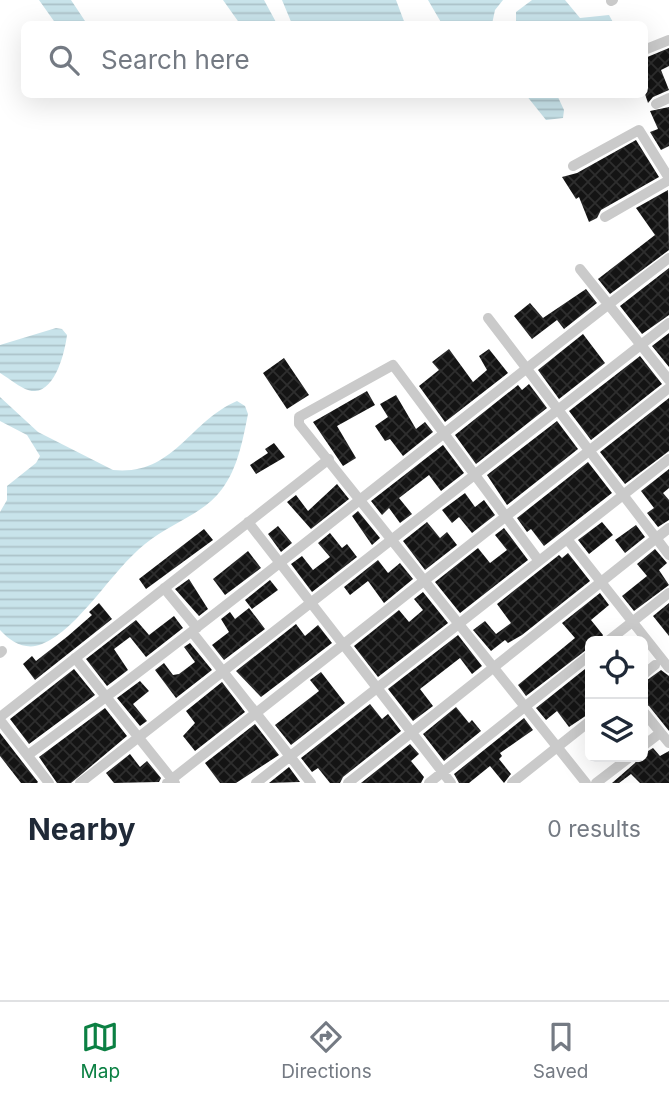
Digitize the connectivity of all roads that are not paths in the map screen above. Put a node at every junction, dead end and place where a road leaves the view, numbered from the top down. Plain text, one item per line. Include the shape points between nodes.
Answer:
1 (669, 40) edge
2 (648, 49) edge
3 (669, 99) edge
4 (656, 104) dead end
5 (573, 166) dead end
6 (669, 179) edge
7 (605, 217) dead end
8 (669, 258) edge
9 (580, 269) dead end
10 (609, 304) junction
11 (488, 318) dead end
12 (669, 323) edge
13 (641, 345) junction
14 (526, 368) junction
15 (669, 380) edge
16 (669, 388) edge
17 (558, 410) junction
18 (443, 433) junction
19 (589, 450) junction
20 (329, 459) junction
21 (669, 459) edge
22 (473, 476) junction
23 (623, 495) junction
24 (361, 499) junction
25 (504, 516) junction
26 (248, 522) junction
27 (669, 528) edge
28 (656, 538) junction
29 (567, 539) junction
30 (394, 540) junction
31 (669, 555) edge
32 (539, 561) junction
33 (279, 565) junction
34 (425, 580) junction
35 (601, 582) junction
36 (164, 588) junction
37 (669, 593) edge
38 (311, 604) junction
39 (632, 622) junction
40 (460, 624) junction
41 (194, 630) junction
42 (614, 636) edge
43 (342, 645) junction
44 (75, 658) junction
45 (585, 659) edge
46 (664, 664) edge
47 (496, 668) junction
48 (223, 672) junction
49 (648, 672) edge
50 (377, 688) junction
51 (107, 697) junction
52 (526, 706) junction
53 (256, 713) junction
54 (648, 717) edge
55 (0, 719) edge
56 (585, 725) edge
57 (411, 732) junction
58 (660, 733) junction
59 (139, 738) junction
60 (648, 742) edge
61 (669, 743) edge
62 (559, 747) junction
63 (27, 755) junction
64 (290, 756) junction
65 (623, 762) edge
66 (443, 772) junction
67 (171, 782) edge
68 (49, 783) edge
69 (80, 783) edge
70 (256, 783) edge
71 (311, 783) edge
72 (348, 783) edge
73 (429, 783) edge
74 (451, 783) edge
75 (512, 783) edge
76 (586, 783) edge
77 (596, 783) edge

1 - 2 street
3 - 4 street
5 - 6 street via 639,130
6 - 7 street
8 - 10 street
9 - 10 street
10 - 13 street
10 - 14 street
11 - 14 street
12 - 13 street
13 - 15 street
13 - 17 street
14 - 17 street
14 - 18 street
16 - 19 street
17 - 19 street
17 - 22 street
18 - 20 street via 393,365 299,417 299,424
18 - 22 street
18 - 24 street
19 - 23 street
19 - 25 street
20 - 24 street
20 - 26 street
21 - 23 street
22 - 25 street
22 - 30 street
23 - 28 street
23 - 29 street
24 - 30 street
24 - 33 street
25 - 32 street
25 - 34 street
26 - 33 street
26 - 36 street
27 - 28 street
28 - 31 street
28 - 35 street
29 - 32 street
29 - 35 street
30 - 34 street
30 - 38 street
32 - 40 street
33 - 38 street
33 - 41 street
34 - 40 street
34 - 43 street
35 - 39 street
35 - 47 street
36 - 41 street
36 - 44 street
37 - 39 street
38 - 43 street
38 - 48 street
39 - 42 street
39 - 46 street
40 - 47 street
40 - 50 street
41 - 48 street
41 - 51 street
43 - 50 street
43 - 53 street
44 - 51 street
44 - 55 street
45 - 52 street
46 - 49 street
47 - 52 street
47 - 57 street
48 - 53 street
48 - 59 street
50 - 57 street
50 - 64 street
51 - 59 street
51 - 63 street
52 - 62 street
52 - 66 street
53 - 64 street
53 - 67 street
54 - 58 street
55 - 63 street
56 - 62 street
57 - 66 street
57 - 72 street
58 - 60 street
58 - 61 street
59 - 67 street
59 - 69 street
62 - 75 street
62 - 76 street
63 - 68 street
64 - 70 street
64 - 71 street
65 - 77 street
66 - 73 street
66 - 74 street

